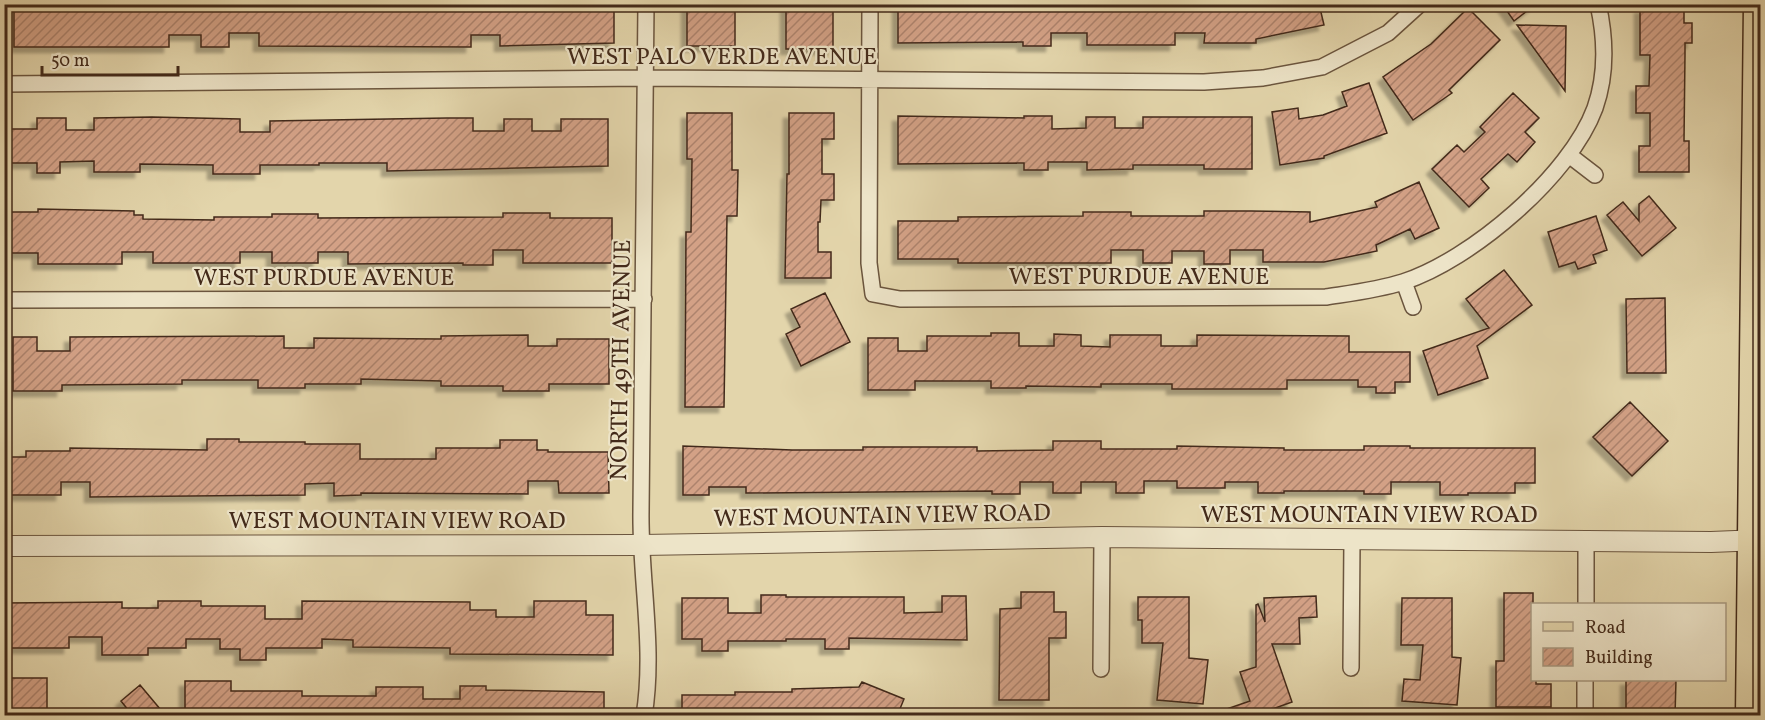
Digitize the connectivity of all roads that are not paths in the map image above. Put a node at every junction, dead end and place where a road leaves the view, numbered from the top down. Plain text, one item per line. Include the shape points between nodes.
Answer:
1 (646, 4) edge
2 (870, 4) edge
3 (1420, 4) edge
4 (1598, 4) edge
5 (1756, 4) edge
6 (645, 78) junction
7 (871, 78) junction
8 (4, 84) edge
9 (1569, 155) junction
10 (1595, 175) dead end
11 (1404, 282) junction
12 (1757, 298) edge
13 (644, 299) junction
14 (4, 300) edge
15 (1413, 307) dead end
16 (1102, 537) junction
17 (1352, 540) junction
18 (1755, 540) edge
19 (1586, 541) junction
20 (642, 545) junction
21 (4, 546) edge
22 (1586, 603) edge
23 (1101, 669) dead end
24 (1352, 669) dead end
25 (1585, 681) edge
26 (644, 716) edge
27 (1585, 716) edge
28 (1749, 716) edge

1 - 6 street, NORTH 49TH AVENUE
2 - 7 street
3 - 7 street, WEST PALO VERDE AVENUE via 1388,33 1322,68 1263,78 1204,82
4 - 9 street, WEST PURDUE AVENUE via 1605,54 1602,82 1595,108
5 - 12 main road
6 - 7 street, WEST PALO VERDE AVENUE
6 - 8 street, WEST PALO VERDE AVENUE
6 - 13 street, NORTH 49TH AVENUE
7 - 11 street, WEST PURDUE AVENUE via 868,263 873,294 900,299 1287,298 1326,297
9 - 10 street
9 - 11 street, WEST PURDUE AVENUE via 1518,210 1475,246
11 - 15 street
12 - 18 main road
13 - 14 street, WEST PURDUE AVENUE
13 - 20 street, NORTH 49TH AVENUE
16 - 17 street, WEST MOUNTAIN VIEW ROAD
16 - 20 street, WEST MOUNTAIN VIEW ROAD
16 - 23 street
17 - 19 street, WEST MOUNTAIN VIEW ROAD
17 - 24 street
18 - 19 street, WEST MOUNTAIN VIEW ROAD
18 - 28 main road
19 - 22 street
20 - 21 street, WEST MOUNTAIN VIEW ROAD
20 - 26 street, NORTH 49TH AVENUE via 647,647
25 - 27 street

